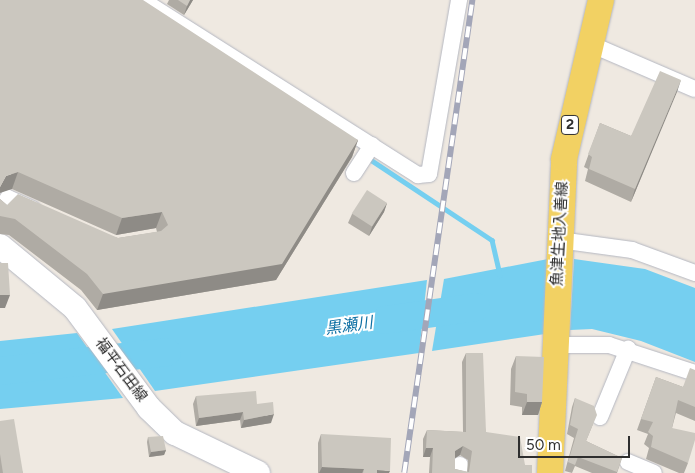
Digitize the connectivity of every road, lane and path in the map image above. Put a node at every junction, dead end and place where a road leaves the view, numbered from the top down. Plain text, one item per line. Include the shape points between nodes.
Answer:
1 (142, 0) edge
2 (459, 0) edge
3 (601, 0) edge
4 (588, 43) junction
5 (695, 89) edge
6 (372, 145) junction
7 (354, 173) dead end
8 (3, 200) edge
9 (52, 218) edge
10 (0, 246) edge
11 (559, 247) junction
12 (695, 273) edge
13 (556, 341) junction
14 (628, 349) junction
15 (695, 373) edge
16 (600, 417) dead end
17 (628, 462) dead end
18 (225, 470) edge
19 (258, 473) edge
20 (550, 473) edge
21 (654, 473) edge

1 - 6 street
2 - 6 street via 429,174 418,175
3 - 4 main road, 魚津生地入善線 / 2
4 - 5 street
4 - 11 main road, 魚津生地入善線 / 2 via 564,159
6 - 7 street
8 - 9 street
10 - 18 main road, 福平石田線 via 75,308 149,408
11 - 12 street via 632,250
11 - 13 main road, 魚津生地入善線 / 2
13 - 14 street
13 - 20 main road, 魚津生地入善線 / 2
14 - 15 street
14 - 16 street
17 - 21 street
18 - 19 main road, 福平石田線

